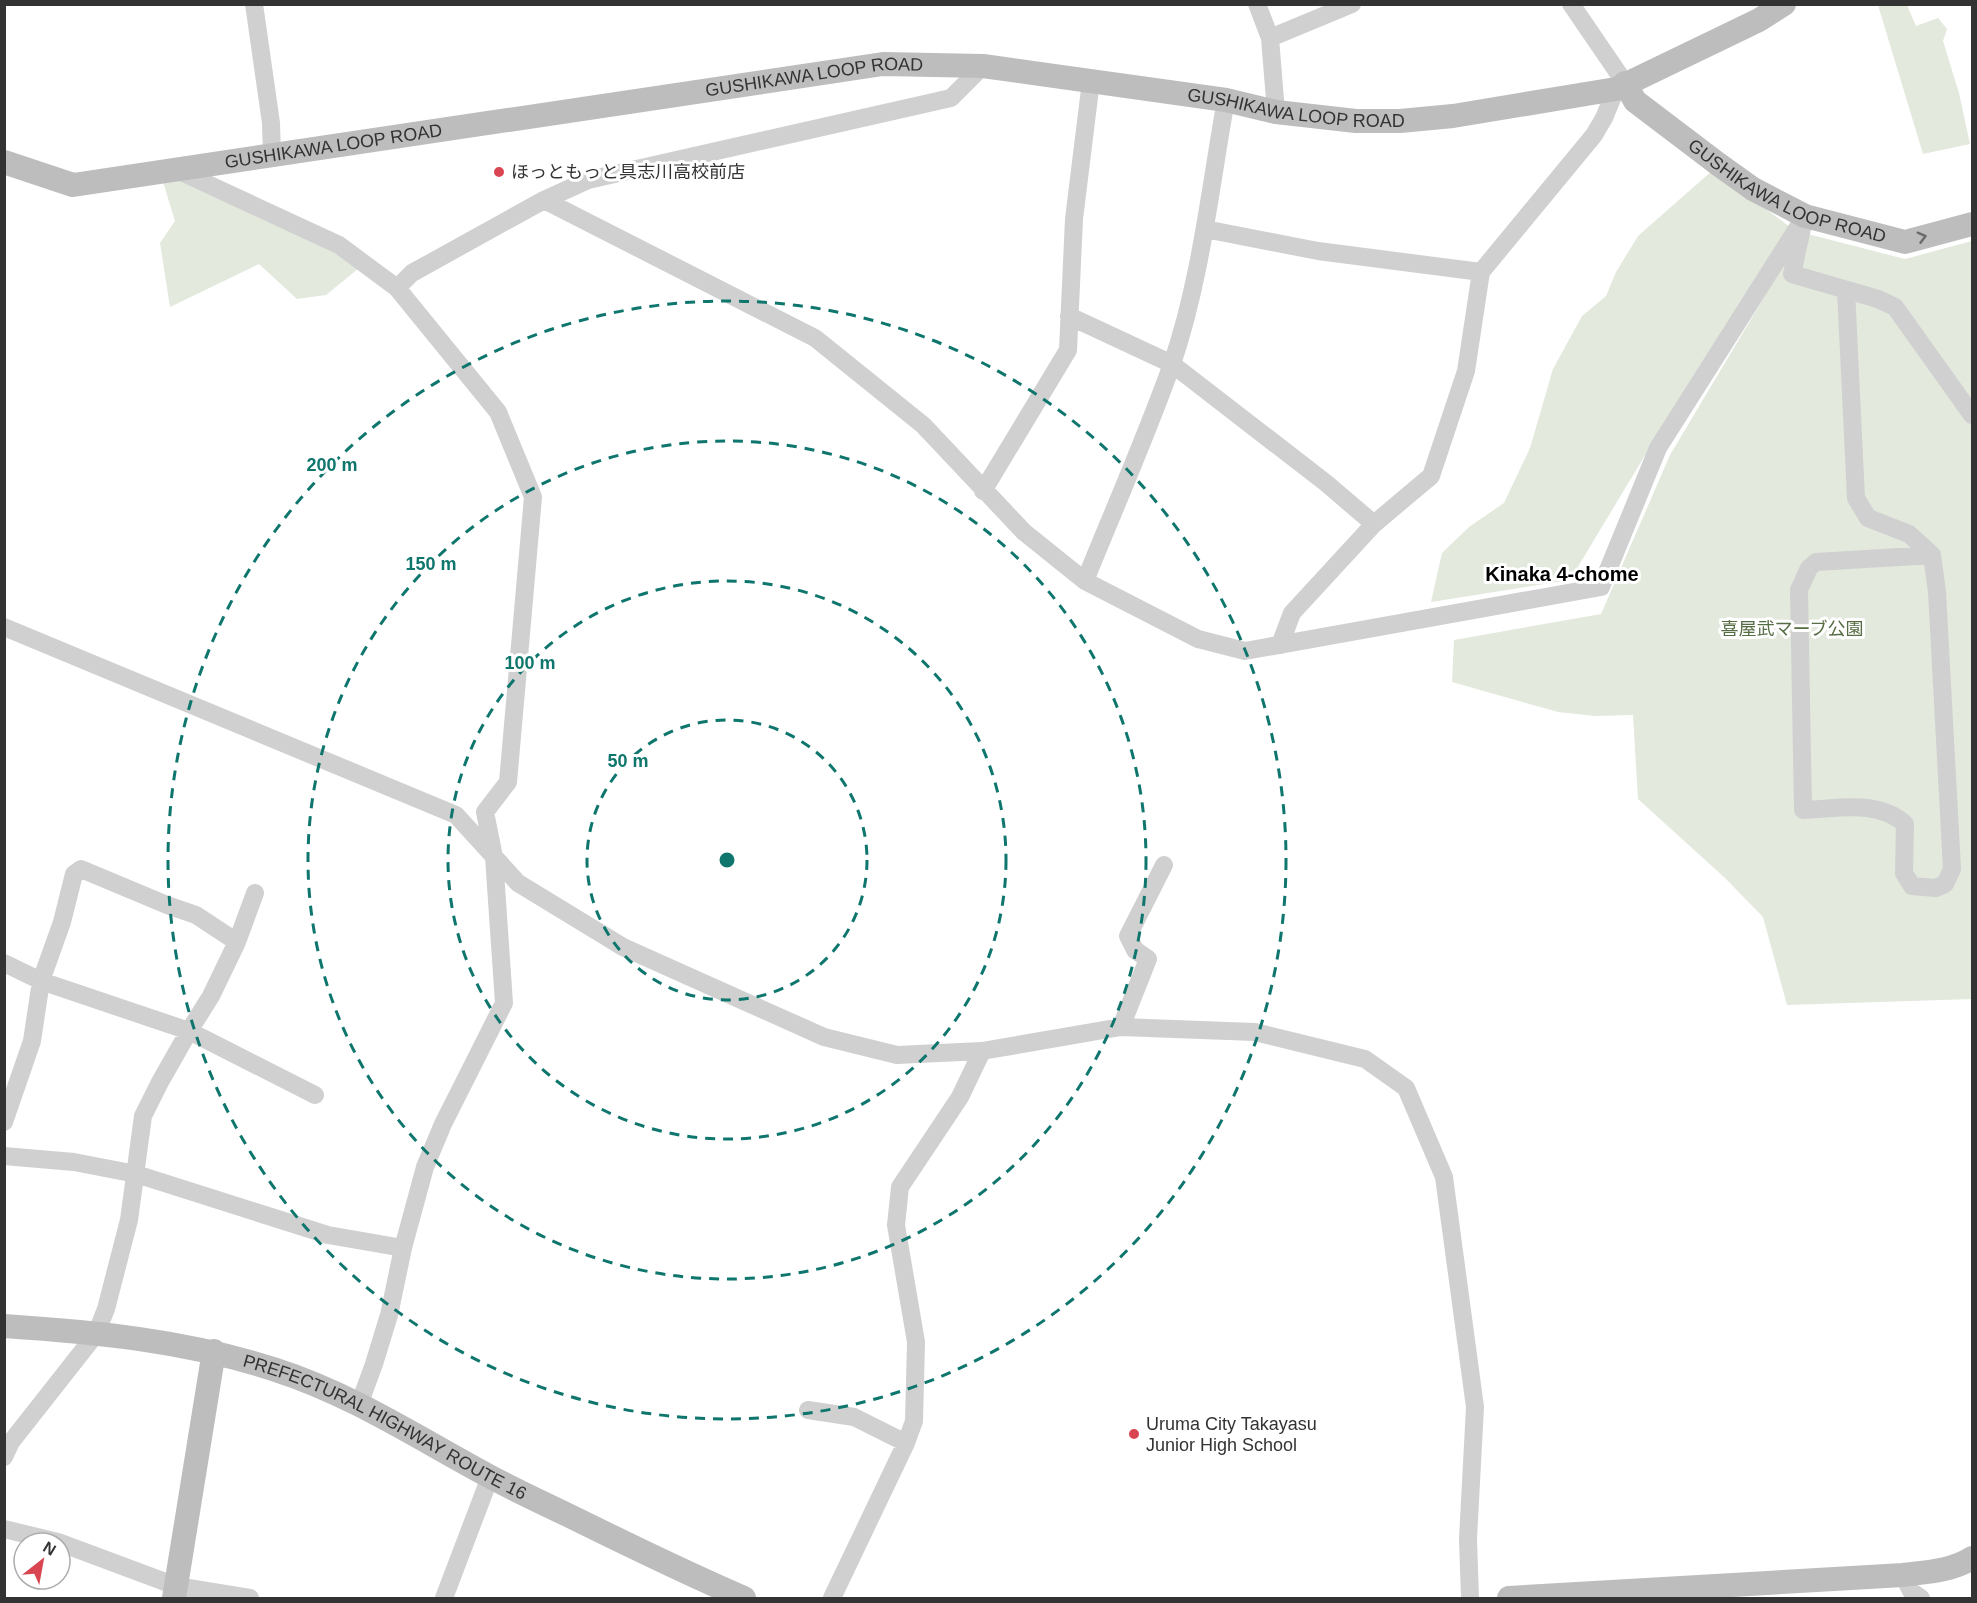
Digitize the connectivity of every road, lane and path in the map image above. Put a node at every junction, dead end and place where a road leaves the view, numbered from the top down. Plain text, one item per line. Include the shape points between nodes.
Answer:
1 (254, 4) edge
2 (1257, 4) edge
3 (1352, 4) edge
4 (1571, 4) edge
5 (1784, 4) edge
6 (1755, 12) edge
7 (1270, 39) junction
8 (983, 66) junction
9 (1091, 81) junction
10 (1620, 86) junction
11 (1226, 100) junction
12 (1276, 112) junction
13 (272, 155) junction
14 (4, 162) edge
15 (174, 170) junction
16 (544, 200) junction
17 (1805, 216) junction
18 (1972, 224) edge
19 (1205, 229) junction
20 (1481, 272) junction
21 (397, 288) junction
22 (1846, 290) junction
23 (1069, 316) junction
24 (1172, 364) junction
25 (1972, 415) edge
26 (983, 491) junction
27 (1374, 524) junction
28 (1932, 555) junction
29 (1085, 581) junction
30 (4, 627) edge
31 (1280, 645) junction
32 (494, 857) junction
33 (1164, 865) dead end
34 (255, 893) dead end
35 (237, 942) junction
36 (4, 963) edge
37 (41, 981) junction
38 (1121, 1027) junction
39 (189, 1030) junction
40 (982, 1051) junction
41 (315, 1095) dead end
42 (4, 1122) edge
43 (4, 1156) edge
44 (136, 1174) junction
45 (403, 1248) junction
46 (4, 1326) edge
47 (96, 1334) junction
48 (214, 1352) junction
49 (359, 1405) junction
50 (808, 1410) dead end
51 (906, 1443) junction
52 (4, 1457) edge
53 (490, 1477) junction
54 (4, 1529) edge
55 (1972, 1558) edge
56 (1903, 1575) junction
57 (175, 1592) edge
58 (250, 1599) edge
59 (444, 1599) edge
60 (744, 1599) edge
61 (832, 1599) edge
62 (1470, 1599) edge
63 (1509, 1599) edge
64 (1921, 1599) edge

1 - 13 street
2 - 7 street
3 - 7 street
4 - 10 street
5 - 6 main road, GUSHIKAWA LOOP ROAD
6 - 10 main road, GUSHIKAWA LOOP ROAD
7 - 12 street
8 - 9 main road, GUSHIKAWA LOOP ROAD
8 - 13 main road, GUSHIKAWA LOOP ROAD via 883,64
8 - 16 street via 951,98 588,180
9 - 11 main road, GUSHIKAWA LOOP ROAD
9 - 23 street via 1074,219
10 - 12 main road, GUSHIKAWA LOOP ROAD via 1453,116 1400,121 1356,121
10 - 17 main road, GUSHIKAWA LOOP ROAD via 1753,189
10 - 20 street via 1594,135
11 - 12 main road, GUSHIKAWA LOOP ROAD
11 - 19 street
13 - 15 main road, GUSHIKAWA LOOP ROAD
14 - 15 main road, GUSHIKAWA LOOP ROAD via 73,184
15 - 21 street via 339,245
16 - 21 street via 412,273
16 - 26 street via 815,338 923,425
17 -> 18 main road, GUSHIKAWA LOOP ROAD via 1905,242
17 - 22 street via 1792,274
17 - 31 street via 1658,448 1601,587
19 - 20 street via 1318,251
19 - 24 street
20 - 27 street via 1466,371 1431,476
21 - 32 street via 498,412 533,497 508,782 485,812
22 - 25 street via 1895,307
22 - 28 street via 1856,498 1868,518 1909,534
23 - 24 street
23 - 26 street via 1068,350
24 - 27 street
24 - 29 street
26 - 29 street via 1024,532
27 - 31 street via 1292,613
28 - 28 street via 1952,869 1945,884 1936,888 1912,886 1904,873 1905,824 1894,815 1868,807 1803,810 1800,636 1800,590 1815,562
29 - 31 street via 1198,639 1245,651
30 - 32 street via 456,815
32 - 40 street via 518,883 623,946 824,1037 897,1055
32 - 45 street via 504,1003 425,1167
33 - 38 street via 1128,936 1135,950 1149,959
34 - 35 street
35 - 37 street via 195,915 81,869 74,874
35 - 39 street via 211,996
36 - 37 street
37 - 39 street
37 - 42 street via 32,1041
38 - 40 street
38 - 62 street via 1255,1032 1365,1059 1407,1088 1444,1177 1475,1407 1468,1539
39 - 41 street
39 - 44 street via 143,1116
40 - 51 street via 960,1097 900,1187 896,1225 916,1342 914,1421
43 - 44 street via 74,1162
44 - 45 street via 328,1235
44 - 47 street via 129,1220
45 - 49 street via 388,1315
46 - 47 main road, PREFECTURAL HIGHWAY ROUTE 16
47 - 48 main road, PREFECTURAL HIGHWAY ROUTE 16
47 - 52 street via 11,1442
48 - 49 main road, PREFECTURAL HIGHWAY ROUTE 16 via 279,1371
48 - 57 main road
49 - 53 main road, PREFECTURAL HIGHWAY ROUTE 16
50 - 51 street via 854,1417
51 - 61 street
53 - 59 street
53 - 60 main road, PREFECTURAL HIGHWAY ROUTE 16
54 - 57 street via 58,1542
55 - 56 main road via 1941,1570
56 - 63 main road
56 - 64 street via 1911,1591
57 - 58 street

